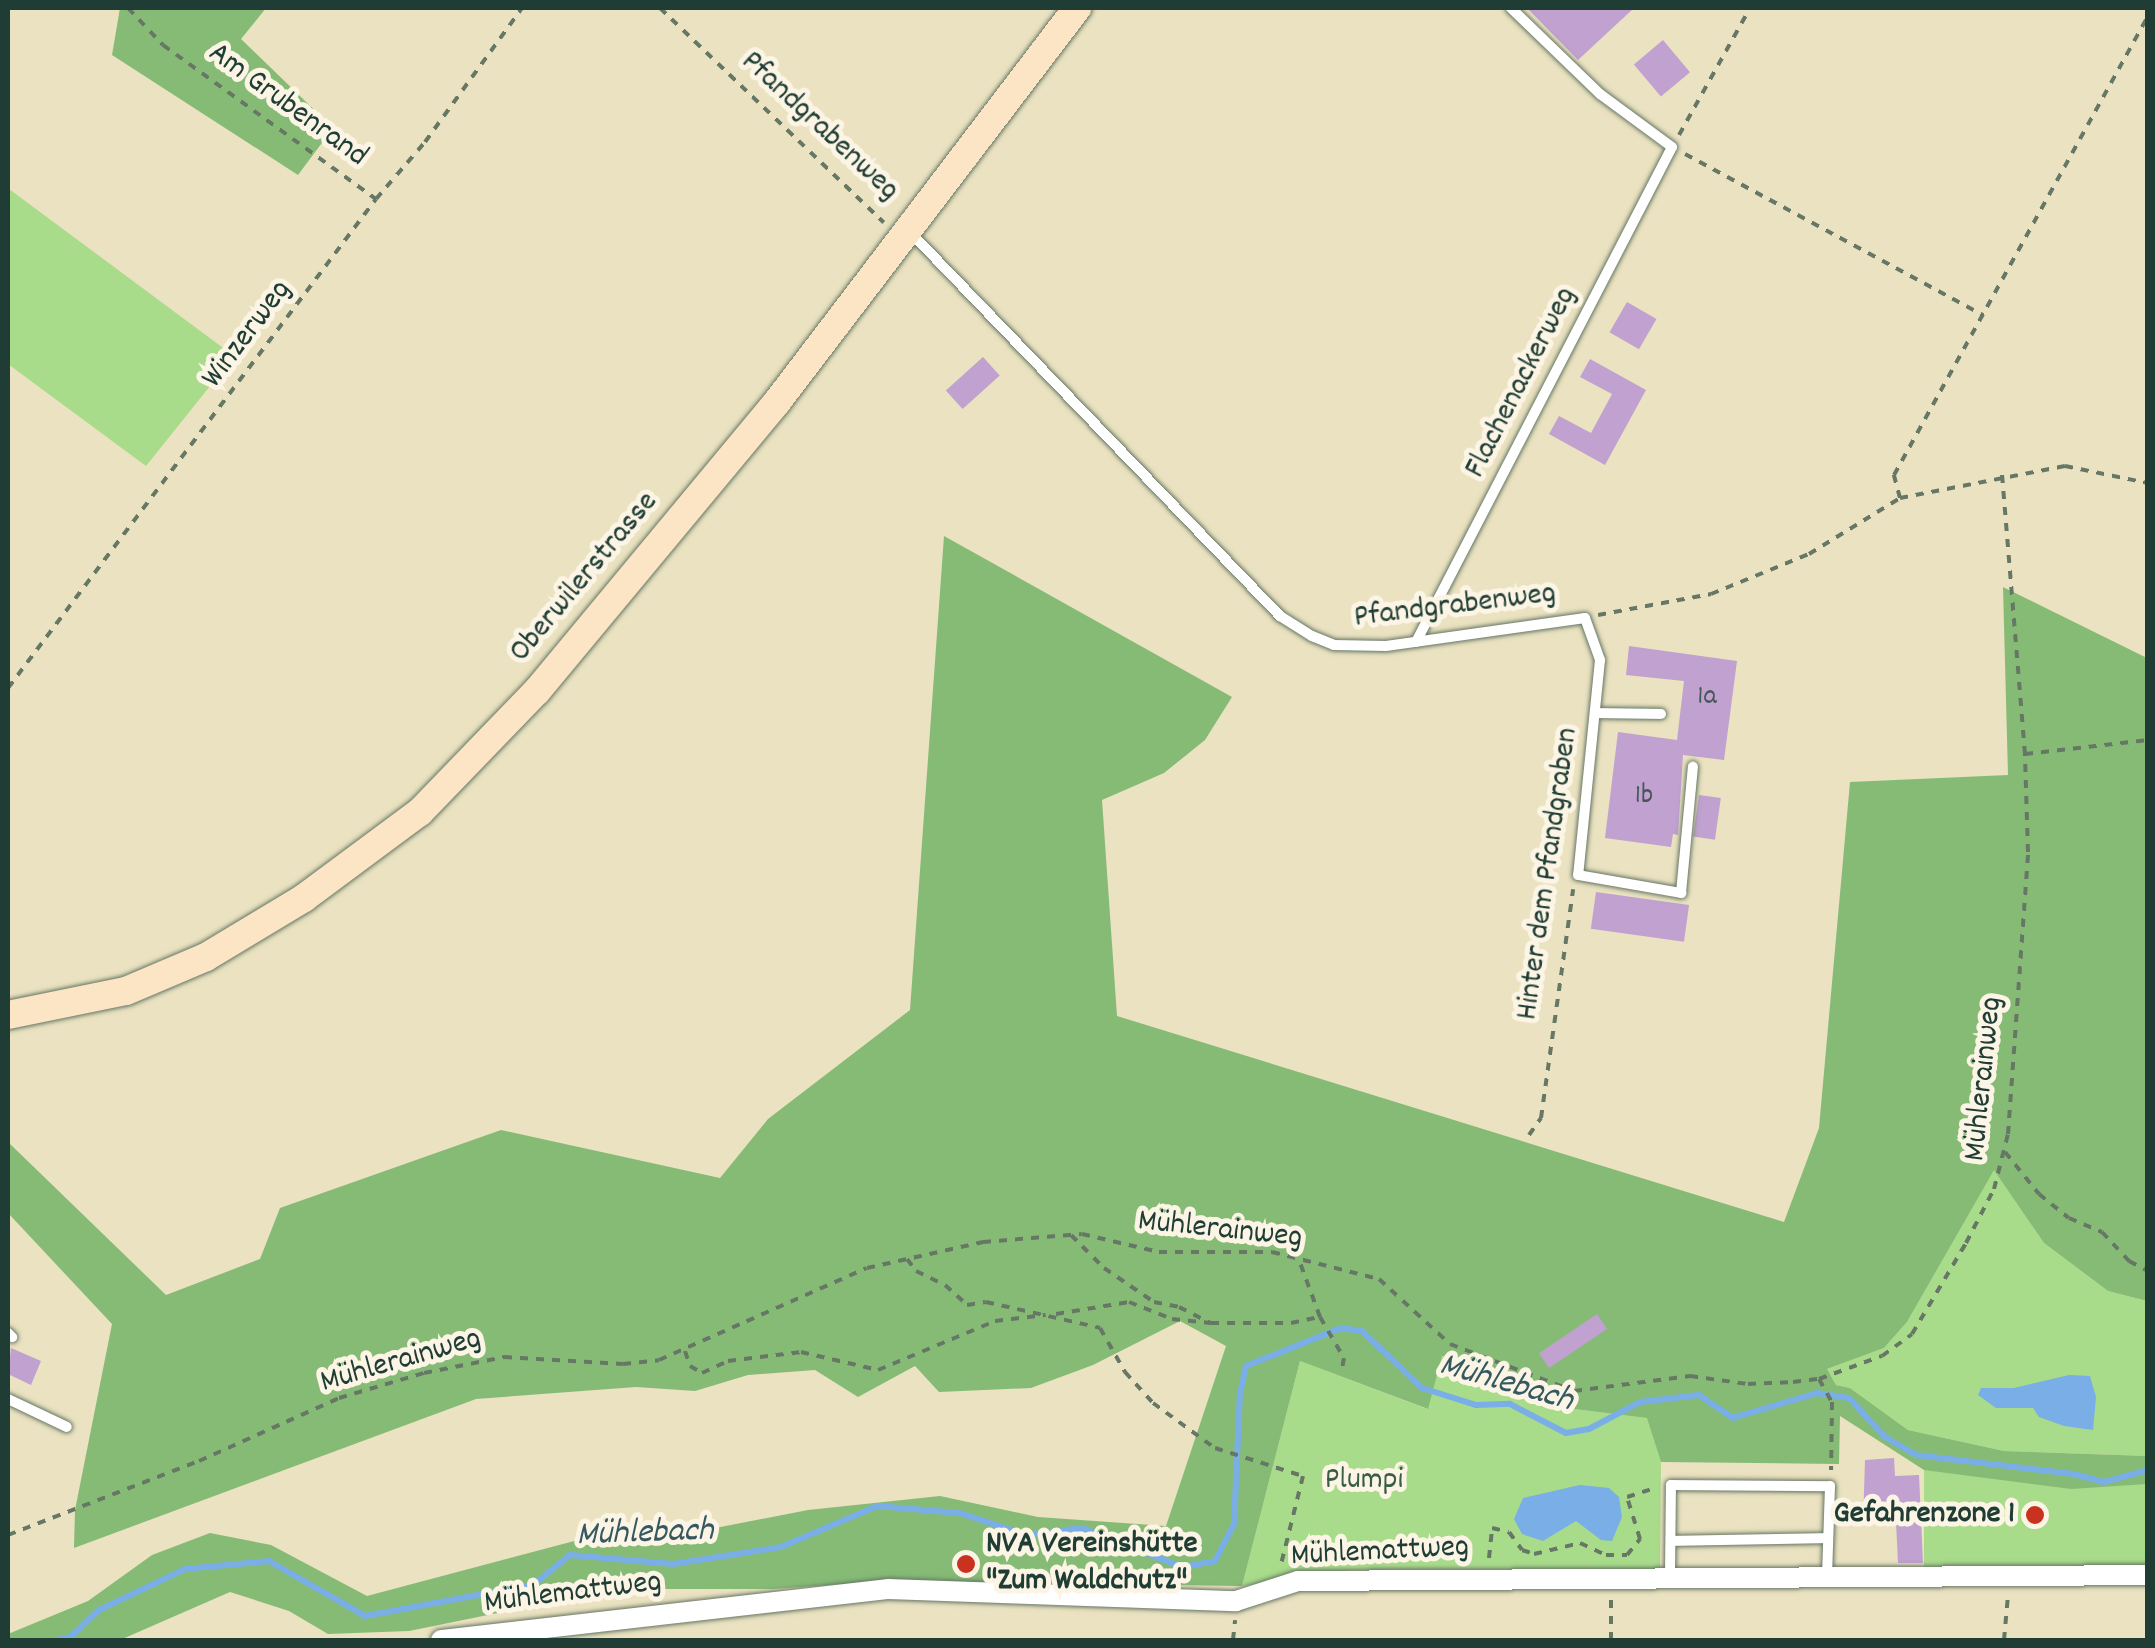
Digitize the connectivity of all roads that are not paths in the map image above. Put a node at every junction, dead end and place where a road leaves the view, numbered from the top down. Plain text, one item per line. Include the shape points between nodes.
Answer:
1 (1077, 8) edge
2 (1511, 8) edge
3 (905, 235) junction
4 (1585, 618) joint
5 (1416, 642) junction
6 (1598, 713) junction
7 (1661, 714) dead end
8 (1693, 767) dead end
9 (8, 1015) edge
10 (8, 1400) edge
11 (67, 1427) dead end
12 (1828, 1538) junction
13 (1670, 1541) junction
14 (1827, 1575) junction
15 (1670, 1576) junction
16 (2148, 1576) edge
17 (440, 1640) edge

1 - 3 street, Oberwilerstrasse
2 - 5 lane, Flachenackerweg via 1600,94 1672,148
3 - 5 lane, Pfandgrabenweg via 1280,616 1334,644
3 - 9 street, Oberwilerstrasse via 538,692 420,812 304,898 206,956 126,991
4 - 5 lane, Pfandgrabenweg
4 - 6 lane, Hinter dem Pfandgraben via 1600,660
6 - 7 lane
6 - 8 lane, Hinter dem Pfandgraben via 1578,875 1681,893
10 - 11 lane
12 - 13 lane
12 - 13 lane via 1830,1486 1671,1485
12 - 14 lane
13 - 15 lane
14 - 15 street, Mühlemattweg
14 - 16 street, Mühlemattweg
15 - 17 street, Mühlemattweg via 1298,1580 1236,1600 888,1589

